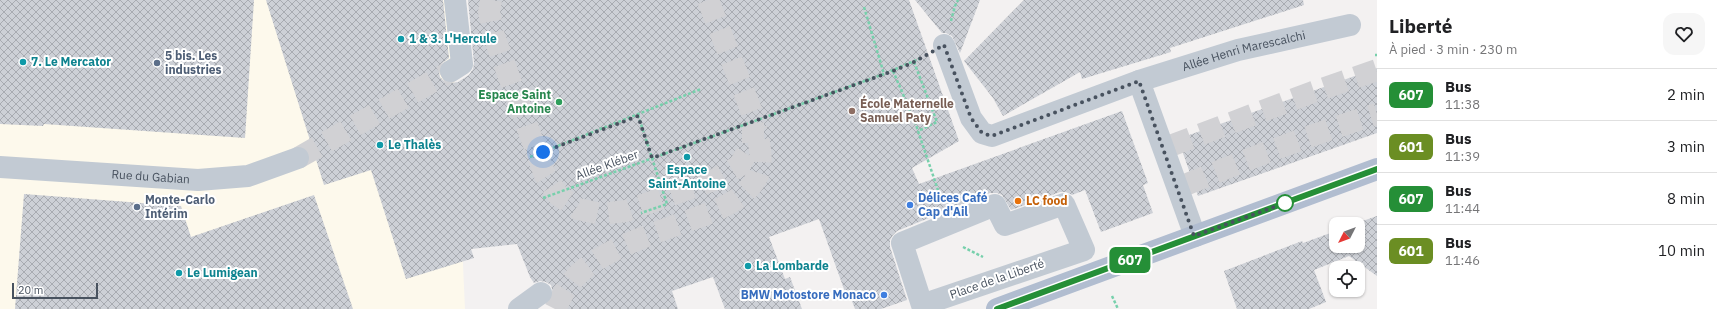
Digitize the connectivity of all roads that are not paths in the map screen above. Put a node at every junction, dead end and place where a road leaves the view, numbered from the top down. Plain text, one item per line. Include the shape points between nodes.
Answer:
1 (455, 0) edge
2 (1350, 25) dead end
3 (944, 45) road end
4 (451, 71) tunnel mouth
5 (1139, 81) junction
6 (298, 158) tunnel mouth
7 (0, 167) edge
8 (1377, 169) edge
9 (1194, 236) junction
10 (1084, 250) joint
11 (540, 293) dead end
12 (519, 309) edge
13 (997, 309) edge

1 - 4 street via 462,64
2 - 5 street, Allée Henri Marescalchi via 1238,50
3 - 5 street, Allée Henri Marescalchi via 971,118 982,133 992,136
5 - 9 street
6 - 7 street, Rue du Gabian via 248,176 198,180
8 - 9 main road
9 - 13 main road
10 - 10 street, Place de la Liberté via 1064,204 1005,225 995,206 902,243 922,305
11 - 12 street

